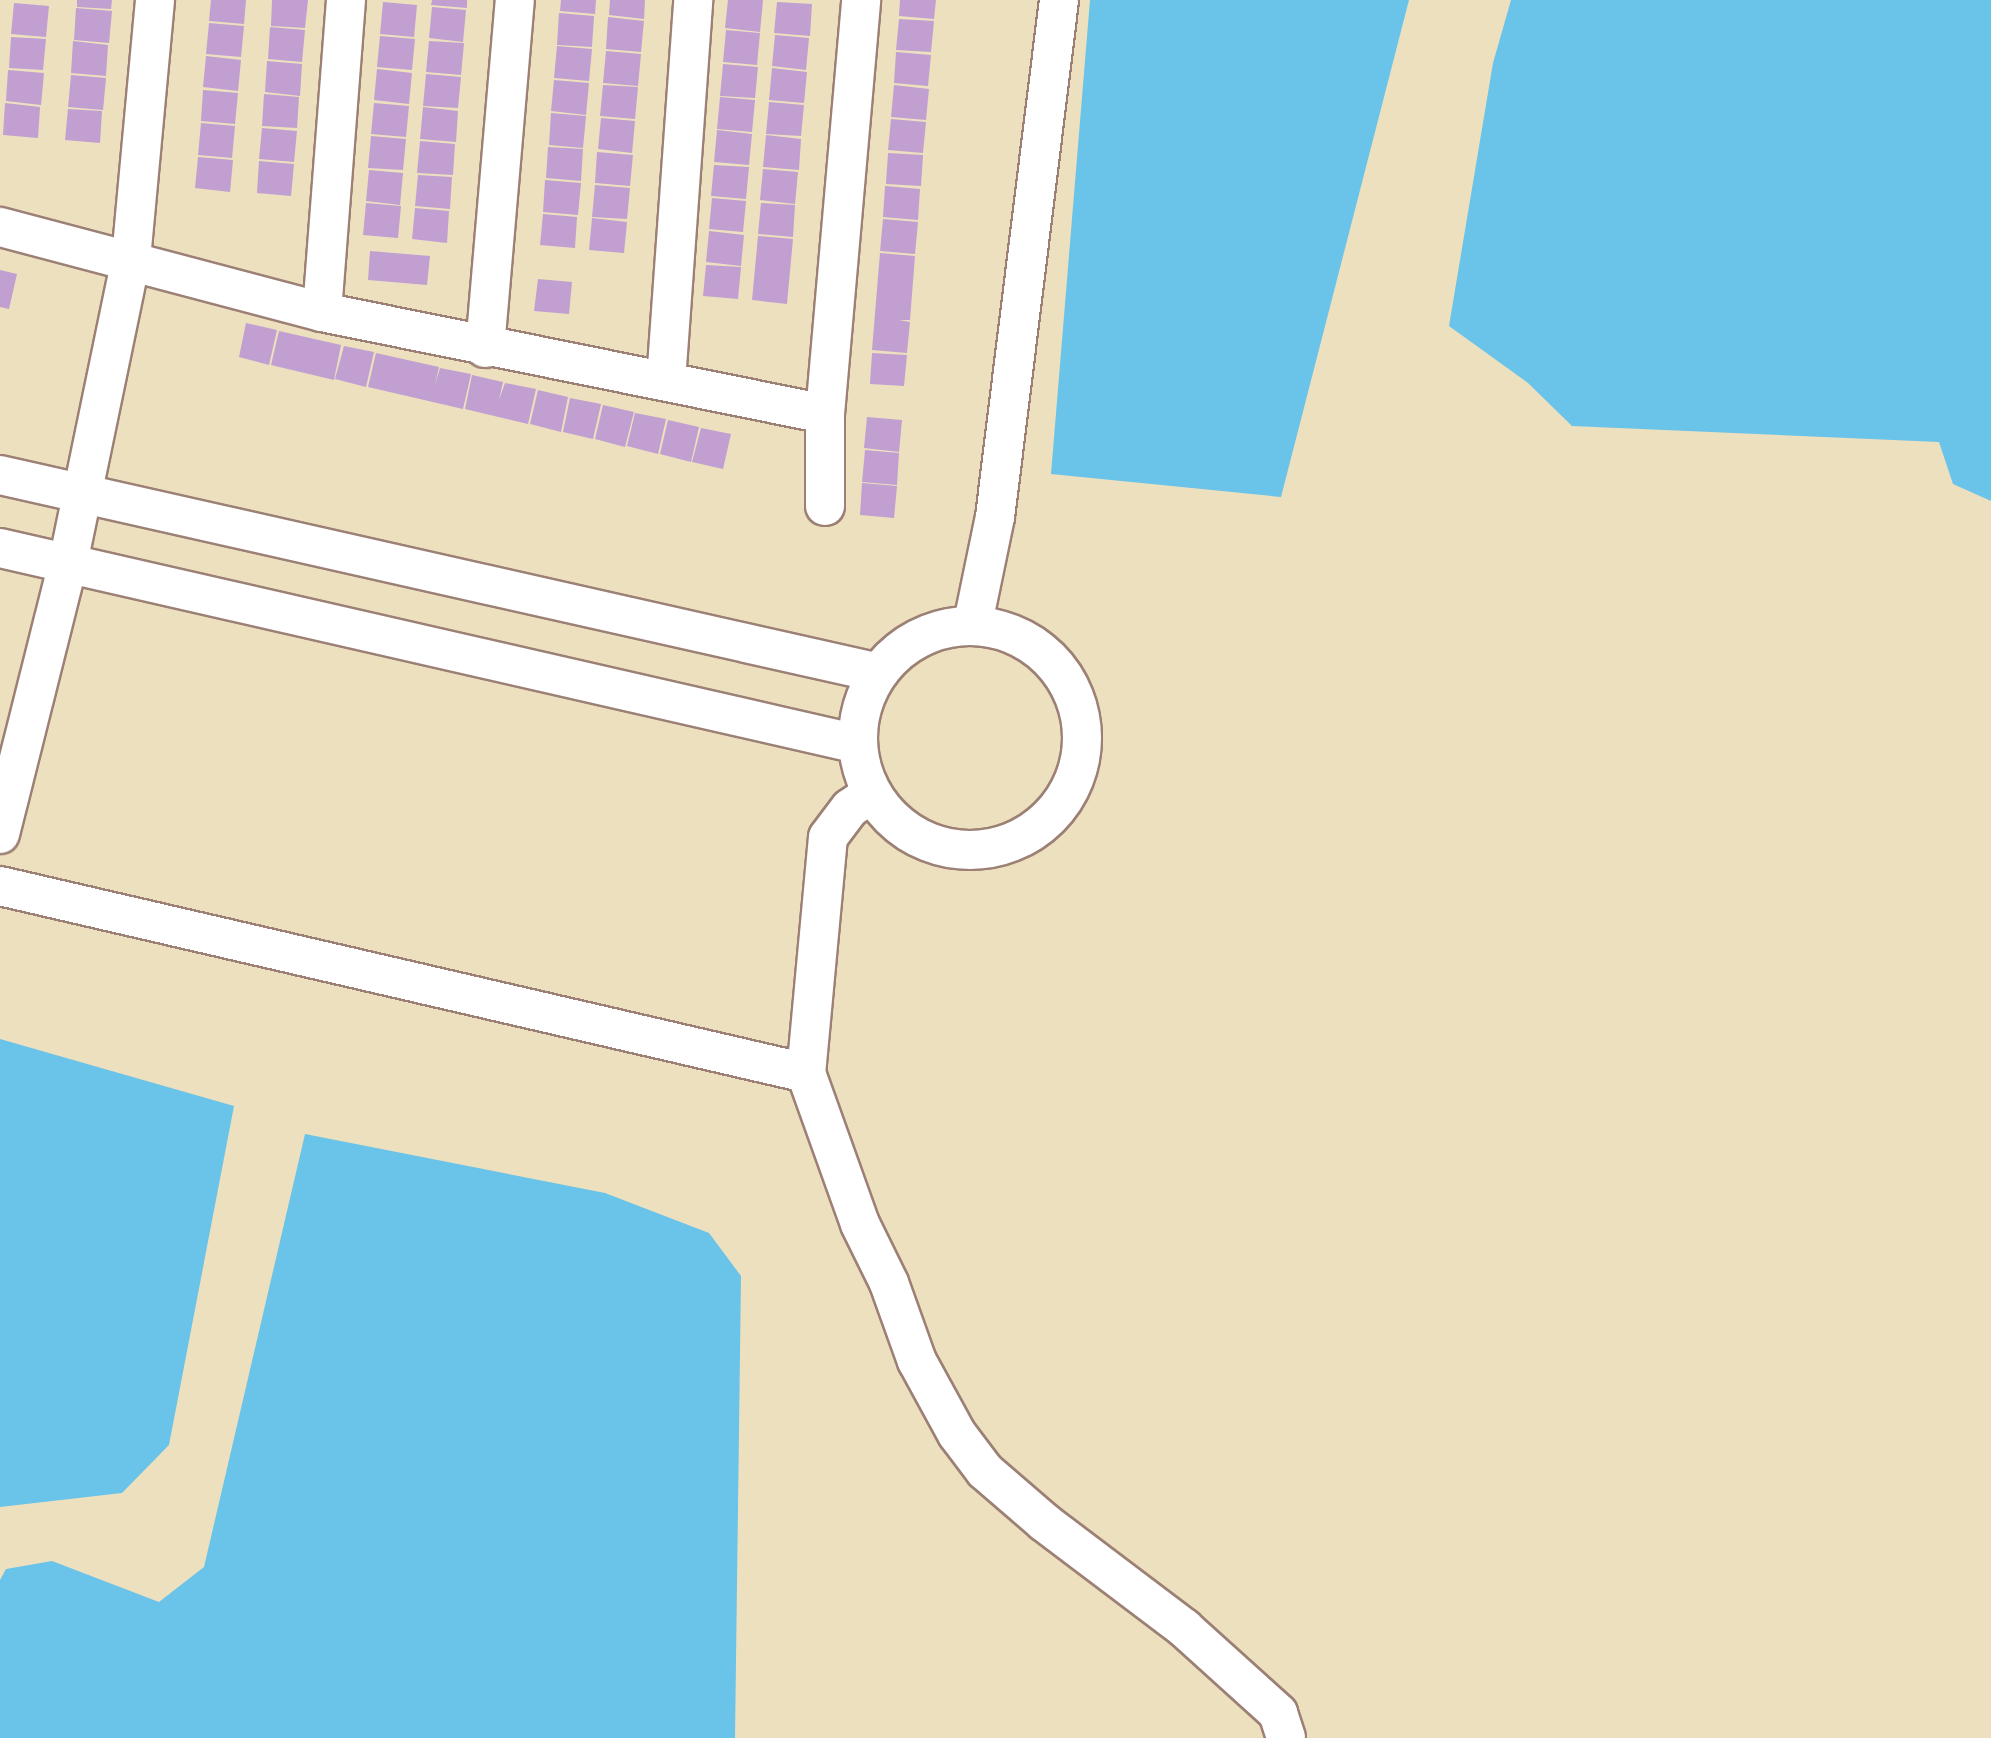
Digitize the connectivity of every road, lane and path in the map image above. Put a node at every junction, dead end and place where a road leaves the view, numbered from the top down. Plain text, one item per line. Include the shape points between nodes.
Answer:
1 (155, 0) edge
2 (346, 0) edge
3 (515, 0) edge
4 (693, 0) edge
5 (862, 0) edge
6 (1058, 0) edge
7 (0, 226) edge
8 (131, 259) junction
9 (322, 312) junction
10 (485, 348) junction
11 (666, 381) junction
12 (825, 414) junction
13 (0, 475) edge
14 (81, 492) junction
15 (825, 506) dead end
16 (0, 548) edge
17 (68, 563) junction
18 (973, 622) junction
19 (874, 672) junction
20 (858, 744) junction
21 (871, 794) junction
22 (0, 834) edge
23 (0, 886) edge
24 (806, 1073) junction
25 (1286, 1738) edge

1 - 8 street
2 - 9 street
3 - 10 street
4 - 11 street
5 - 12 street
6 - 18 street via 995,517
7 - 8 street
8 - 9 street
8 - 14 street
9 - 10 street
10 - 11 street
11 - 12 street
12 - 15 street
13 - 14 street
14 - 17 street
14 - 19 street
16 - 17 street
17 - 20 street
17 - 22 street
18 - 19 street via 920,637
18 - 21 street via 1032,644 1059,670 1074,698 1078,770 1065,798 1012,846 974,852 904,830 878,810
19 - 20 street
20 - 21 street
21 - 24 street via 828,837
23 - 24 street
24 - 25 street via 917,1361 957,1434 1014,1498 1184,1628 1278,1713

